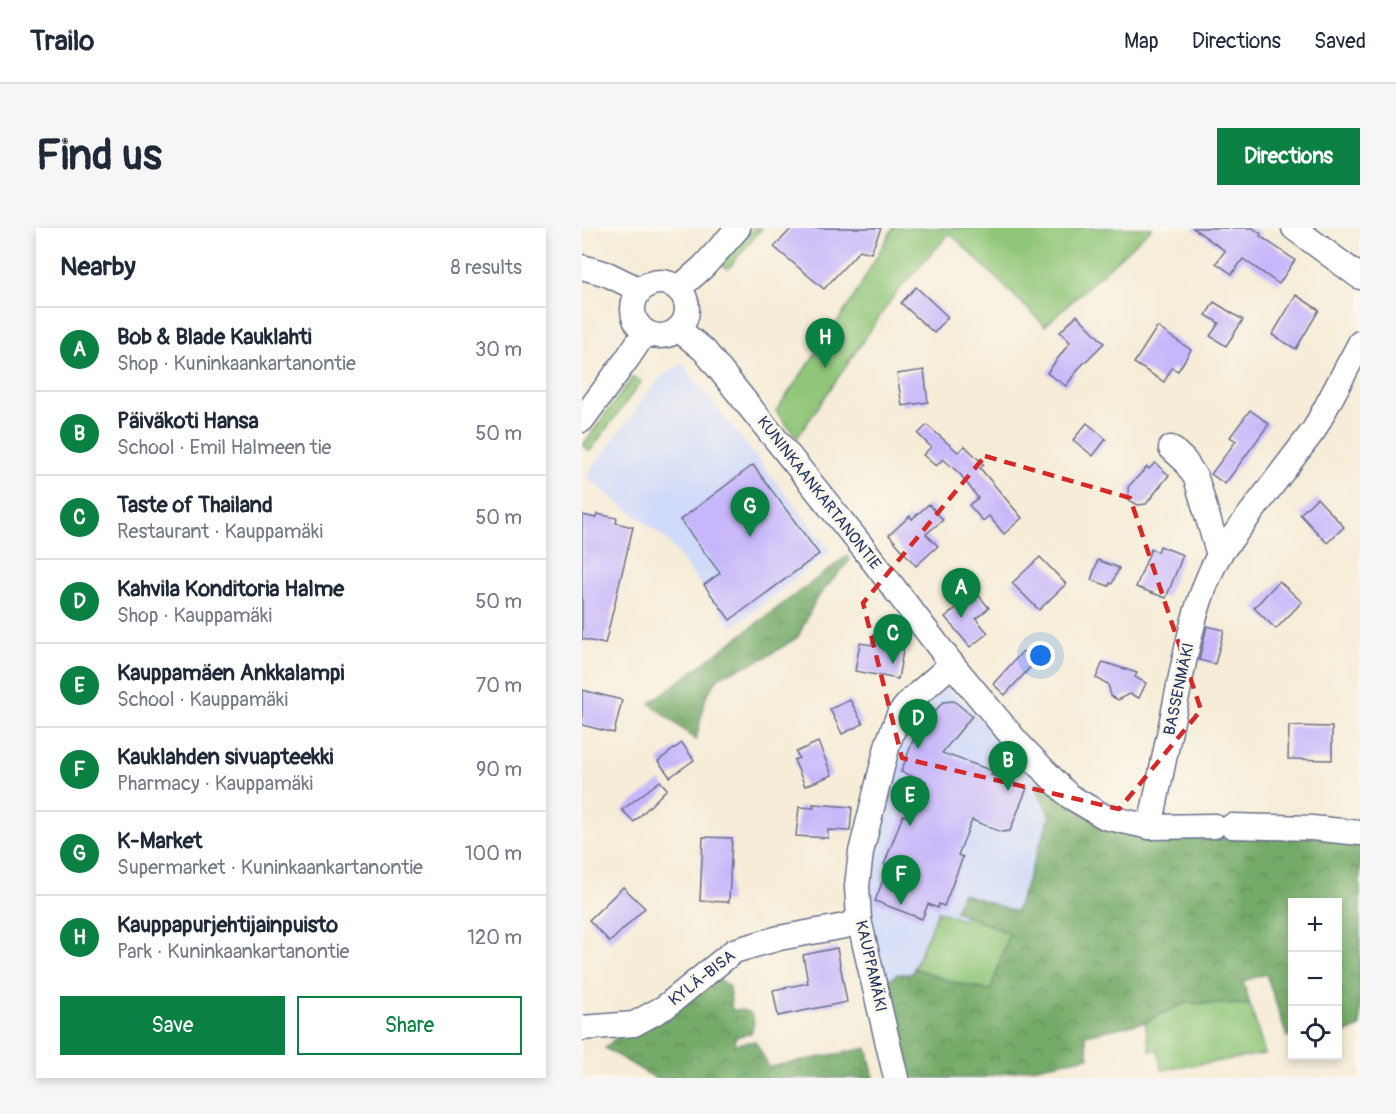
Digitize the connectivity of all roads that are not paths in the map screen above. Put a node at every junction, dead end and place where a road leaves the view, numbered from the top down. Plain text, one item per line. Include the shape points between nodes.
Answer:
1 (738, 228) edge
2 (1294, 228) edge
3 (582, 267) edge
4 (1360, 277) edge
5 (678, 289) junction
6 (640, 290) junction
7 (678, 329) junction
8 (645, 332) junction
9 (1360, 344) edge
10 (582, 420) edge
11 (1171, 448) dead end
12 (1219, 555) junction
13 (951, 664) junction
14 (1150, 827) junction
15 (1360, 833) edge
16 (859, 920) junction
17 (582, 1028) edge
18 (896, 1078) edge

1 - 5 street
2 - 4 street
3 - 6 street
5 - 6 street via 660,282
5 - 7 street via 687,313
6 - 8 street via 635,298 634,316
7 - 8 street via 663,336
7 - 13 street, KUNINKAANKARTANONTIE via 705,350
8 - 10 street
9 - 12 street, BASSENMÄKI via 1314,430
11 - 12 street via 1196,477
12 - 14 street, BASSENMÄKI via 1192,629
13 - 14 street, KUNINKAANKARTANONTIE via 1016,741 1070,796 1105,817
13 - 16 street, KAUPPAMÄKI via 899,714 888,743 861,852
14 - 15 street, KUNINKAANKARTANONTIE via 1312,828
16 - 17 street, KYLÄ-BISA via 734,951 664,1007 634,1024
16 - 18 street, KAUPPAMÄKI

